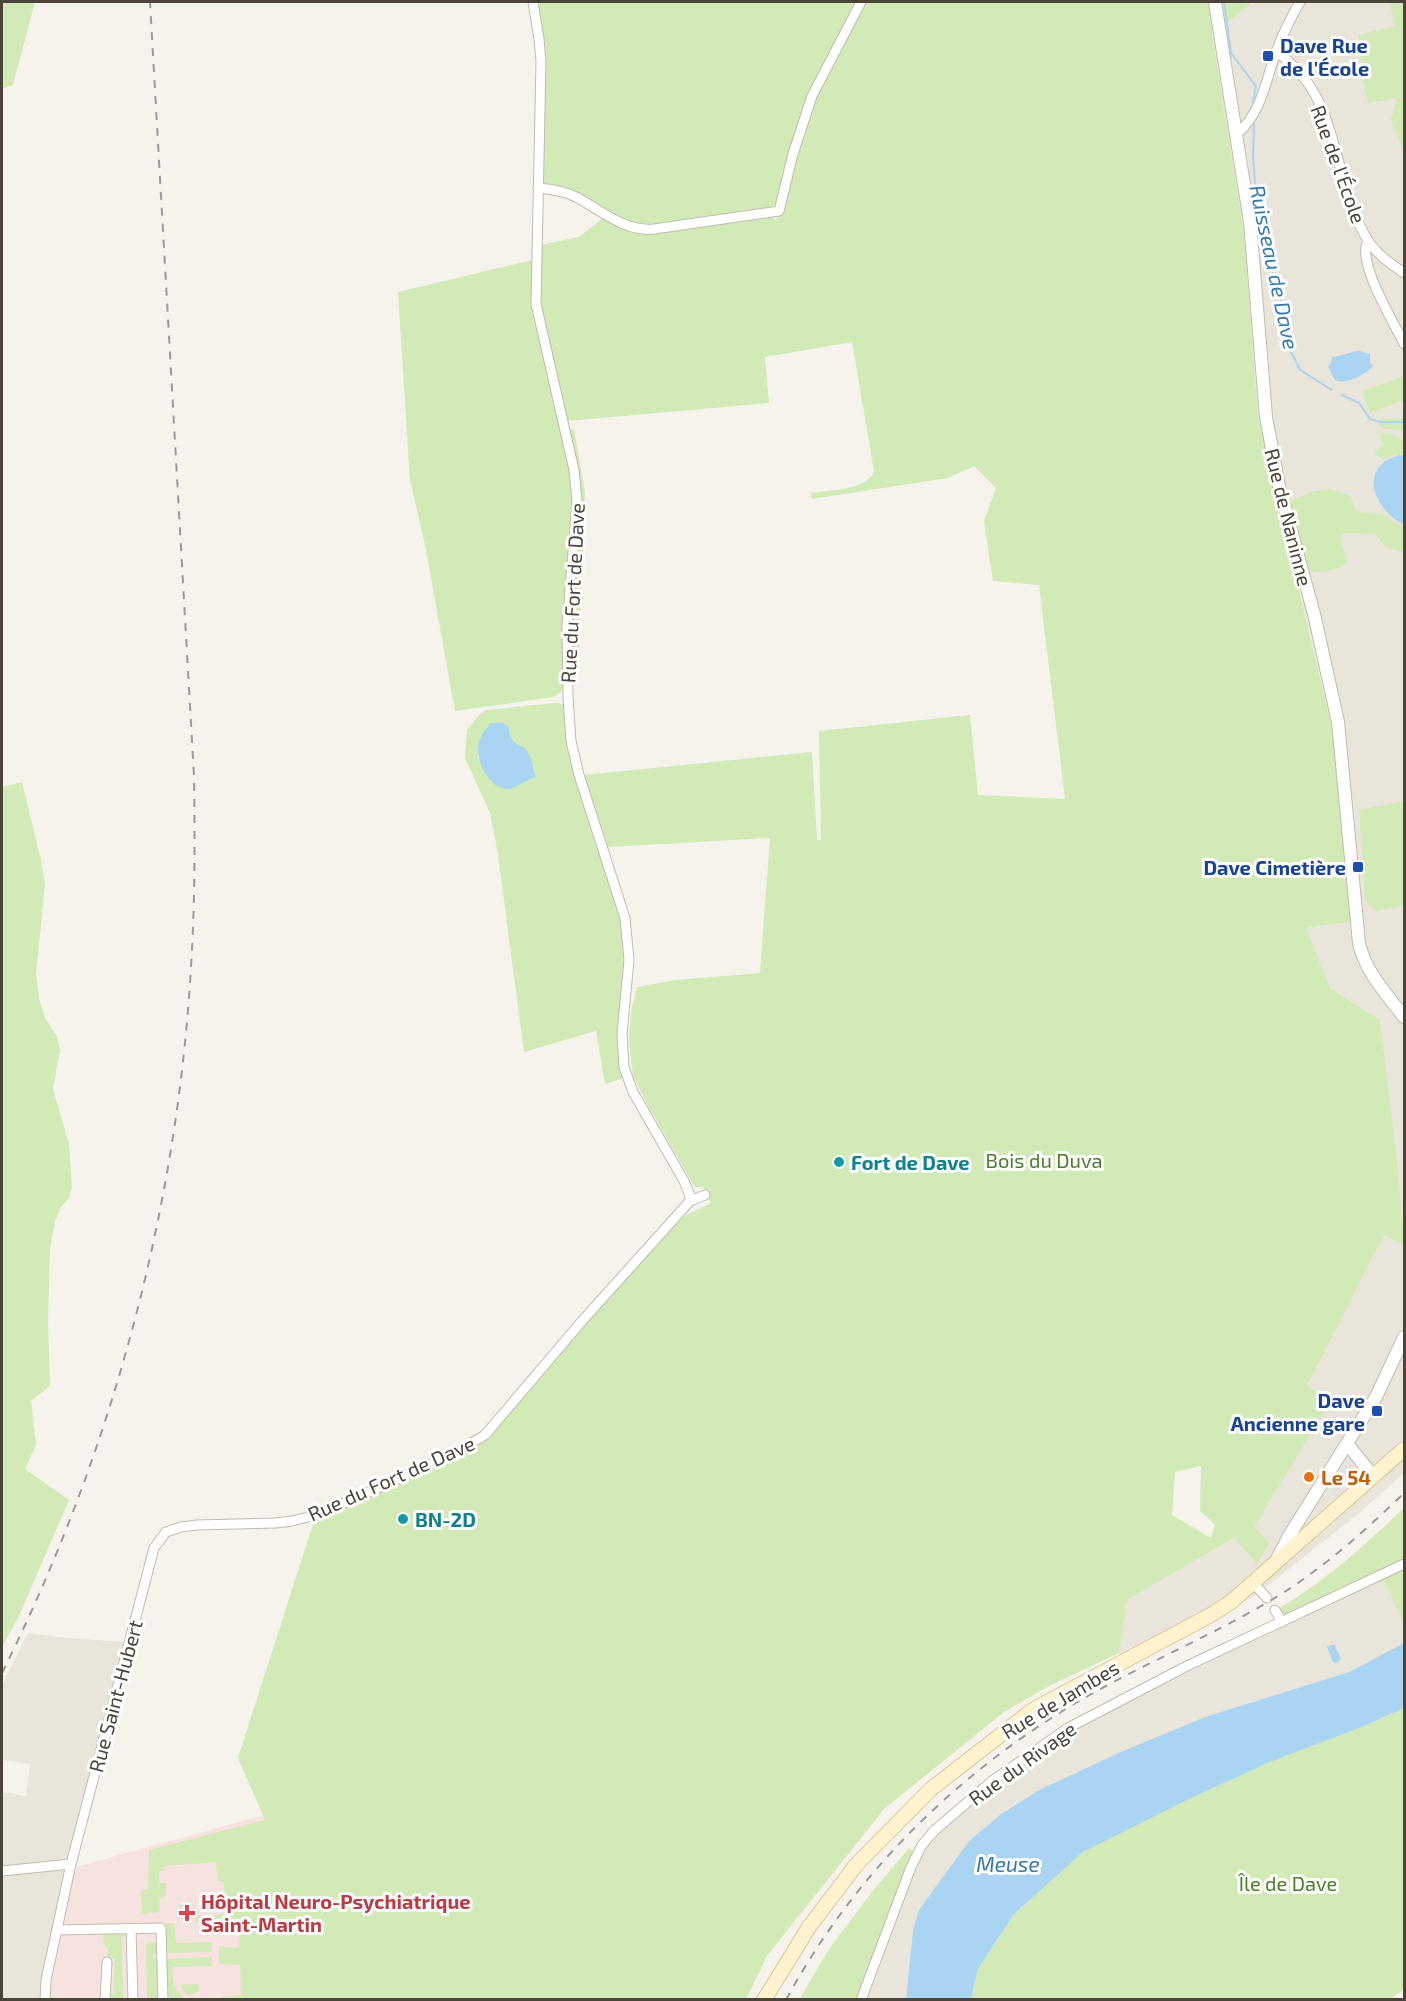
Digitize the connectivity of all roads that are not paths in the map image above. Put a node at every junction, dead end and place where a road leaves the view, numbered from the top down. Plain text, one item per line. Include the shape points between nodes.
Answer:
1 (533, 2) edge
2 (861, 2) edge
3 (1215, 2) edge
4 (1300, 2) edge
5 (1276, 51) junction
6 (1237, 134) junction
7 (538, 188) junction
8 (1368, 241) junction
9 (1404, 273) edge
10 (1404, 344) edge
11 (1404, 1017) edge
12 (705, 1195) dead end
13 (690, 1201) junction
14 (1404, 1337) edge
15 (1347, 1445) junction
16 (1404, 1449) edge
17 (1373, 1476) junction
18 (166, 1532) joint
19 (1404, 1564) edge
20 (1273, 1567) junction
21 (1254, 1584) junction
22 (1267, 1598) dead end
23 (1275, 1610) dead end
24 (1282, 1622) junction
25 (71, 1864) junction
26 (2, 1871) edge
27 (131, 1929) junction
28 (57, 1930) junction
29 (107, 1962) dead end
30 (45, 2000) edge
31 (105, 2000) edge
32 (133, 2000) edge
33 (163, 2000) edge
34 (764, 2000) edge
35 (861, 2000) edge

1 - 7 street, Rue du Fort de Dave via 540,50
2 - 7 street via 812,96 779,211 640,229 626,226 569,194
3 - 6 street, Rue de Naninne
4 - 5 street
5 - 6 street via 1256,110
5 - 8 street, Rue de l'École via 1304,77 1325,112 1352,207
6 - 11 street, Rue de Naninne via 1252,243 1266,417 1279,486 1337,715 1359,943 1366,966
7 - 13 street, Rue du Fort de Dave via 536,304 574,470 577,501 567,627 573,750 625,918 629,960 622,1034 624,1067 633,1092 684,1181
8 - 9 street, Rue de l'École
8 - 10 street via 1368,270
12 - 13 street, Rue du Fort de Dave
13 - 18 street, Rue du Fort de Dave via 485,1435 455,1453 320,1514 275,1523 197,1525
14 - 15 street via 1376,1397
15 - 17 street
15 - 20 street
16 - 17 main road, Rue de Jambes
17 - 20 main road, Rue de Jambes
18 - 25 street, Rue Saint-Hubert via 154,1548
19 - 24 street, Rue du Rivage
20 - 21 main road, Rue de Jambes
21 - 22 street
21 - 34 main road, Rue de Jambes via 1209,1616 1034,1709 931,1789 849,1873 809,1927
23 - 24 street
24 - 35 street, Rue du Rivage via 1068,1728 992,1781 935,1830 911,1866
25 - 26 street
25 - 28 street, Rue Saint-Hubert
27 - 28 street
27 - 32 street
27 - 33 street via 161,1928
28 - 30 street, Rue Saint-Hubert
29 - 31 street

